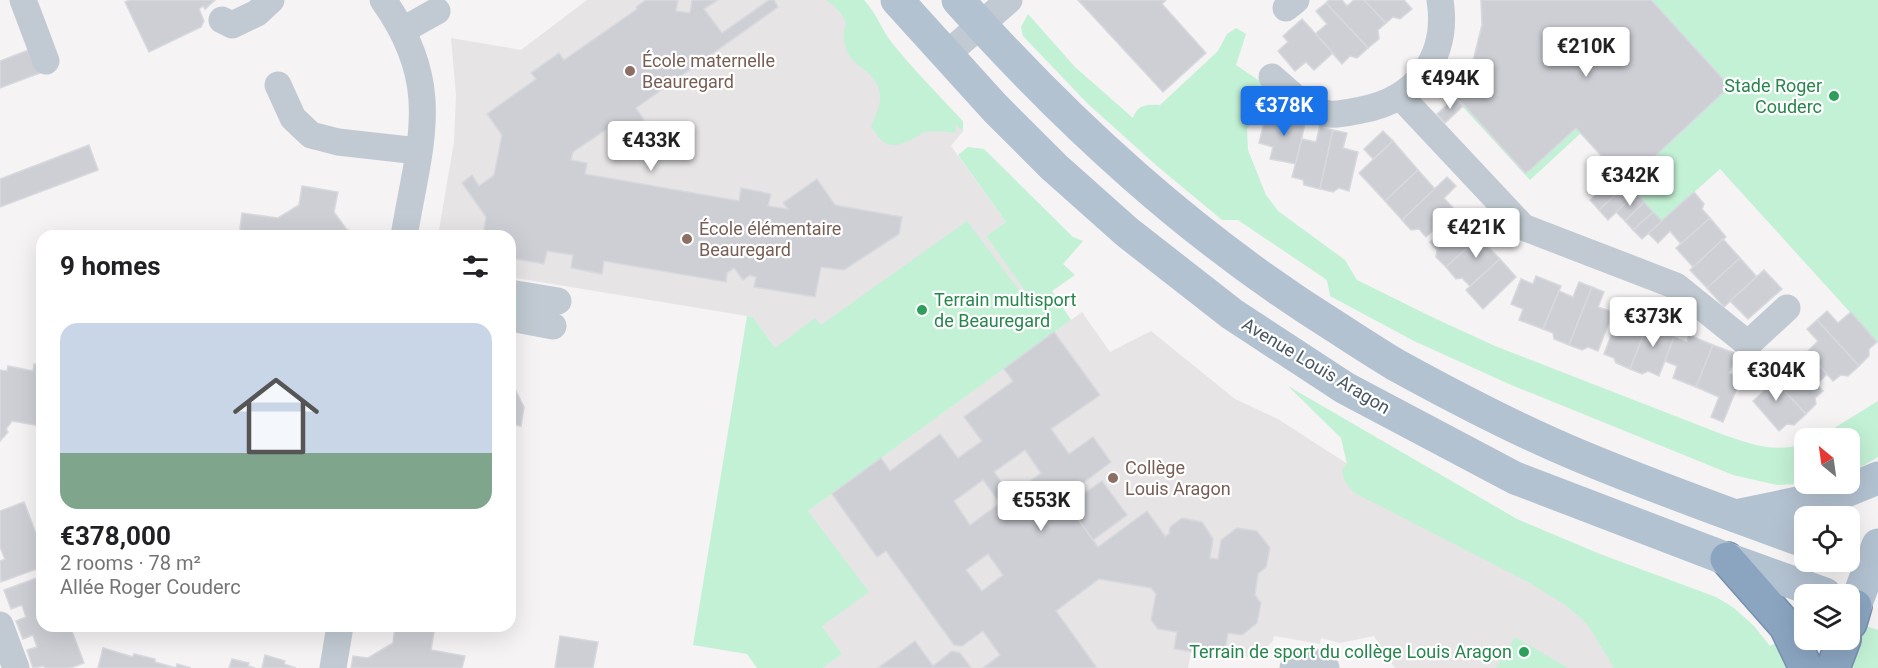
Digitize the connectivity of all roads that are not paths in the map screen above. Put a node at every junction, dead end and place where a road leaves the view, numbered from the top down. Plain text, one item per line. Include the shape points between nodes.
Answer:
1 (23, 0) edge
2 (271, 0) edge
3 (383, 0) edge
4 (897, 0) edge
5 (958, 0) edge
6 (1009, 0) edge
7 (1440, 0) edge
8 (436, 12) dead end
9 (222, 20) dead end
10 (981, 25) junction
11 (403, 30) junction
12 (946, 55) junction
13 (46, 61) dead end
14 (1272, 77) dead end
15 (278, 85) dead end
16 (1401, 97) junction
17 (418, 151) junction
18 (405, 230) edge
19 (516, 296) edge
20 (1787, 308) dead end
21 (516, 317) edge
22 (1878, 478) edge
23 (1736, 516) junction
24 (1794, 537) edge
25 (1726, 560) junction
26 (1796, 584) edge
27 (0, 626) edge
28 (339, 632) edge
29 (1840, 650) edge
30 (1325, 667) edge
31 (16, 668) edge
32 (333, 668) edge
33 (1293, 668) edge
34 (1806, 668) edge
35 (1833, 668) edge

1 - 13 street
2 - 9 street via 257,13 232,25
3 - 11 street
4 - 12 main road, Avenue Louis Aragon
5 - 10 main road
6 - 10 street
7 - 16 street via 1438,45 1427,70
8 - 11 street
10 - 12 street
10 - 23 main road via 1046,95 1122,167 1212,242 1300,305 1394,364 1493,416 1578,455
11 - 17 street via 422,89 423,126
12 - 25 main road, Avenue Louis Aragon via 1054,167 1126,232 1232,314 1305,363 1344,388 1515,478
14 - 16 street via 1299,101 1329,114 1374,108
15 - 17 street via 293,118 311,135
16 - 20 street via 1523,227 1676,286 1748,344
17 - 18 street
19 - 21 street via 556,313
22 - 23 main road via 1836,495
23 - 24 main road
25 - 26 main road, Avenue Louis Aragon
25 - 34 highway via 1786,626
27 - 31 street
28 - 32 street
29 - 35 highway
30 - 33 street via 1311,661

